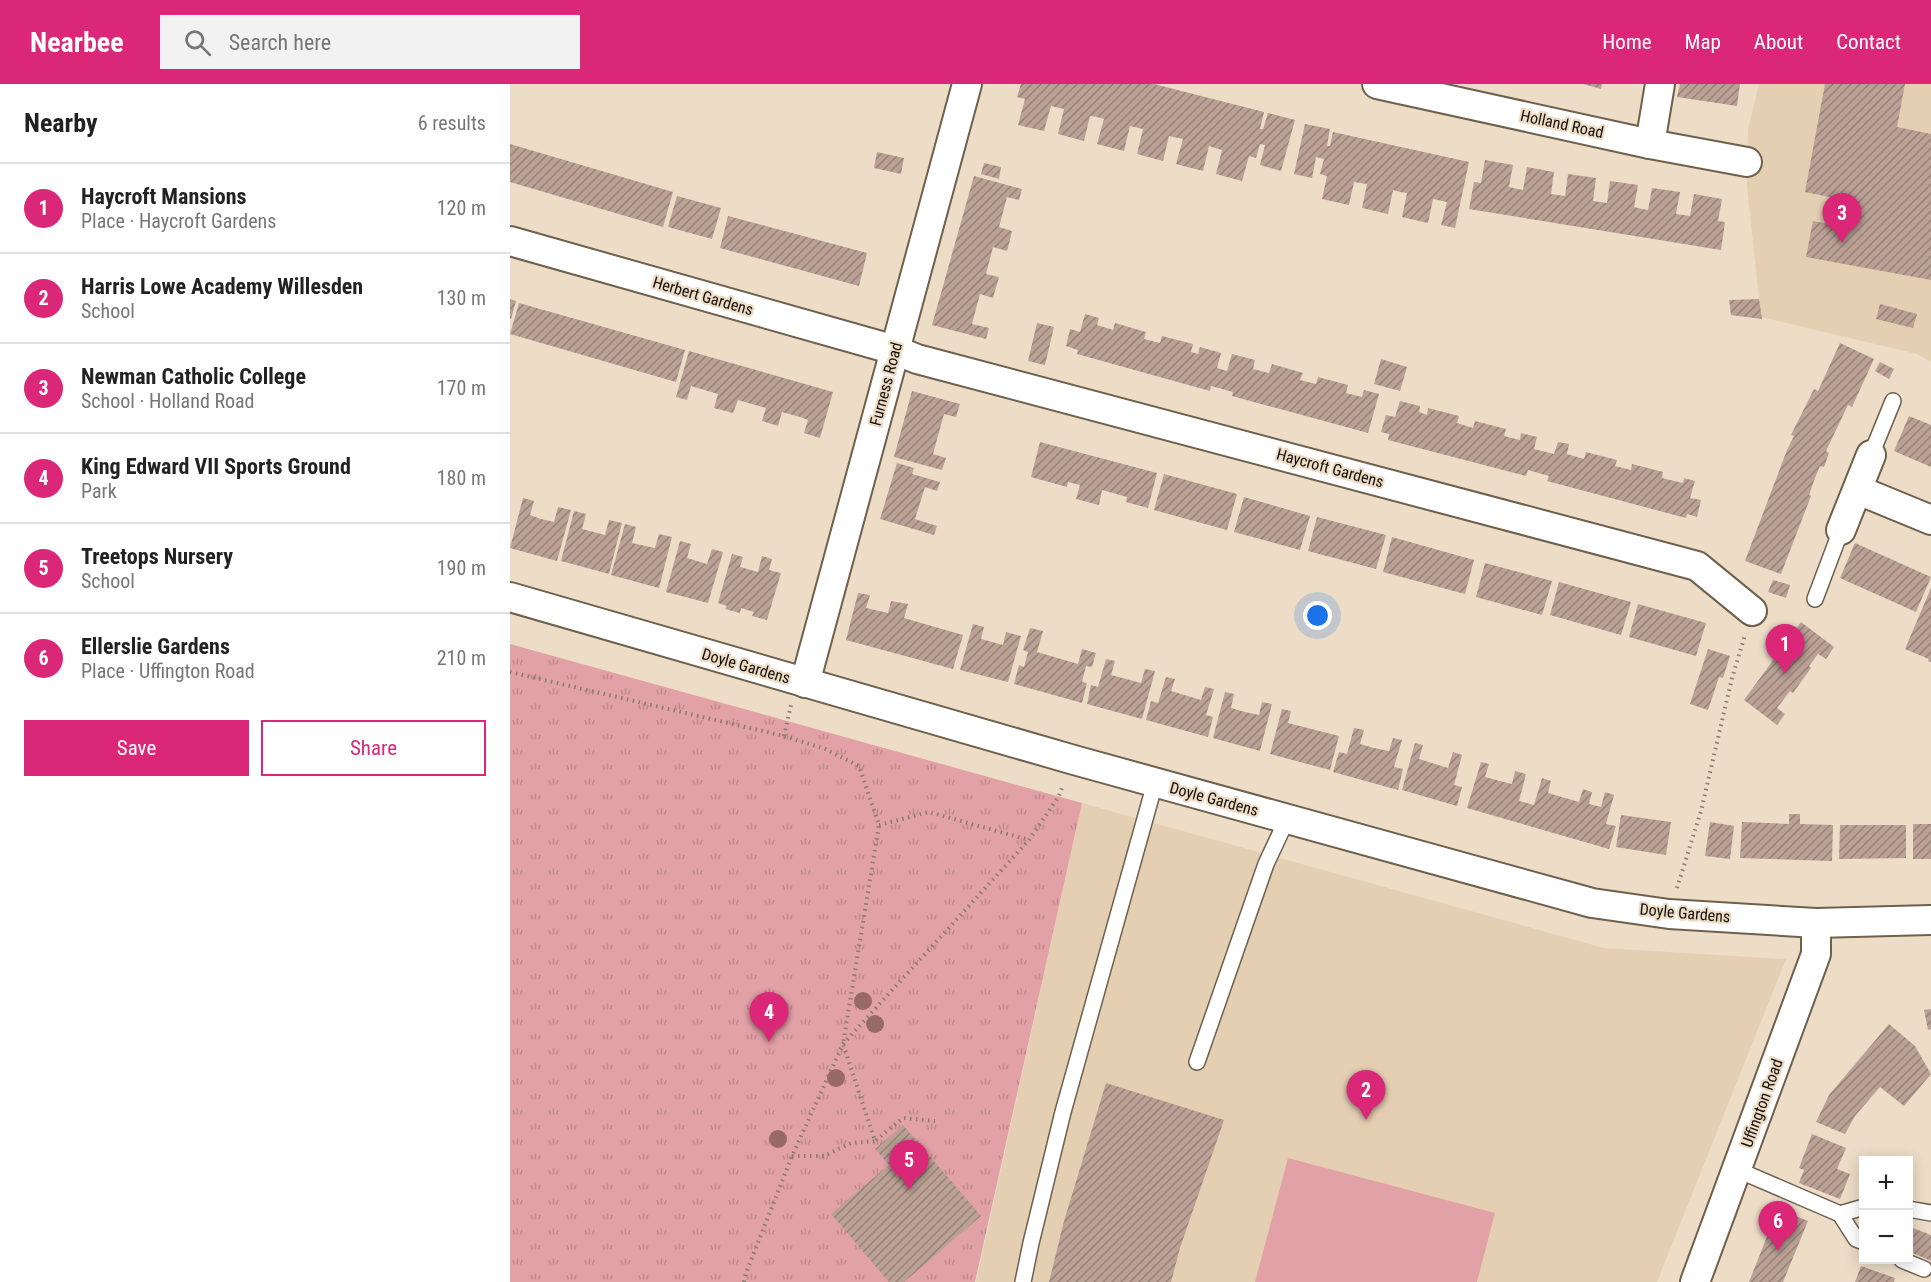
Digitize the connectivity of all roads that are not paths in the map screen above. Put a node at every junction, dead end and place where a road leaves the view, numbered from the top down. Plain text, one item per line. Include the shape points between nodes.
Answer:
1 (967, 84) edge
2 (1377, 84) edge
3 (1660, 84) edge
4 (1650, 144) junction
5 (1747, 162) dead end
6 (510, 241) edge
7 (895, 351) junction
8 (1893, 401) dead end
9 (1871, 455) joint
10 (1858, 490) junction
11 (1931, 520) edge
12 (1841, 530) joint
13 (510, 597) edge
14 (1815, 598) dead end
15 (1752, 611) road end
16 (805, 683) junction
17 (1155, 783) junction
18 (1287, 819) junction
19 (1931, 920) edge
20 (1816, 923) junction
21 (1197, 1062) dead end
22 (1738, 1170) junction
23 (1859, 1208) edge
24 (1913, 1210) edge
25 (1931, 1213) edge
26 (1840, 1214) junction
27 (1859, 1240) edge
28 (1912, 1264) edge
29 (1924, 1269) dead end
30 (1023, 1282) edge
31 (1695, 1282) edge

1 - 7 street, Furness Road
2 - 4 street, Holland Road
3 - 4 street
4 - 5 street, Holland Road
6 - 7 street, Herbert Gardens
7 - 15 street, Haycroft Gardens via 1697,566
7 - 16 street, Furness Road
8 - 9 lane
9 - 10 street
10 - 11 street
10 - 12 street
12 - 14 lane
13 - 16 street, Doyle Gardens
16 - 17 street, Doyle Gardens
17 - 18 street, Doyle Gardens
17 - 30 lane via 1072,1078
18 - 20 street, Doyle Gardens via 1592,903 1669,914
18 - 21 lane via 1266,864
19 - 20 street, Doyle Gardens
20 - 22 street, Uffington Road via 1816,954
22 - 26 lane
22 - 31 street, Uffington Road
23 - 26 lane
24 - 25 lane
26 - 27 lane
28 - 29 lane

